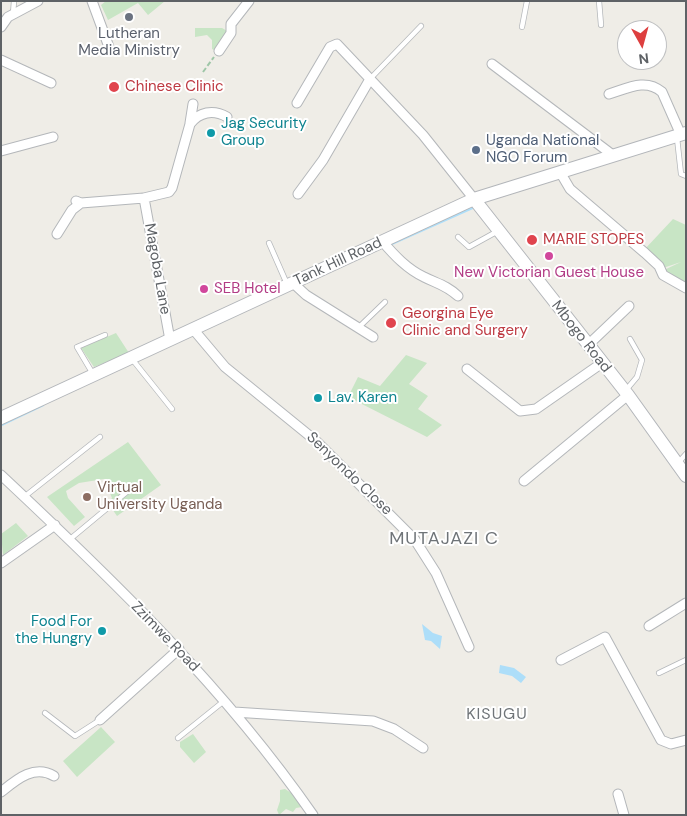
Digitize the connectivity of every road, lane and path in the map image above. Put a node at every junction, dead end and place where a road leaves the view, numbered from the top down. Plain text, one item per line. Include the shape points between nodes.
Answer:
1 (14, 1) edge
2 (38, 1) edge
3 (92, 1) edge
4 (249, 1) edge
5 (528, 1) edge
6 (599, 1) edge
7 (7, 14) edge
8 (601, 25) dead end
9 (421, 26) dead end
10 (1, 27) edge
11 (522, 27) dead end
12 (109, 47) dead end
13 (219, 51) joint
14 (1, 60) edge
15 (492, 64) dead end
16 (203, 72) dead end
17 (370, 79) junction
18 (51, 82) dead end
19 (609, 94) dead end
20 (297, 103) dead end
21 (193, 104) dead end
22 (227, 117) dead end
23 (190, 124) junction
24 (681, 135) edge
25 (53, 137) dead end
26 (1, 151) edge
27 (614, 156) junction
28 (560, 172) junction
29 (686, 176) edge
30 (298, 194) dead end
31 (144, 198) junction
32 (474, 199) junction
33 (499, 230) junction
34 (57, 234) dead end
35 (458, 237) dead end
36 (382, 241) junction
37 (269, 243) dead end
38 (290, 284) junction
39 (686, 288) edge
40 (458, 296) dead end
41 (384, 302) dead end
42 (629, 306) dead end
43 (193, 328) junction
44 (358, 328) junction
45 (105, 334) dead end
46 (373, 337) dead end
47 (630, 339) dead end
48 (170, 340) junction
49 (588, 345) junction
50 (131, 357) junction
51 (602, 363) junction
52 (467, 369) dead end
53 (94, 375) junction
54 (626, 393) junction
55 (172, 409) dead end
56 (1, 418) edge
57 (100, 437) dead end
58 (682, 459) edge
59 (1, 475) edge
60 (686, 476) edge
61 (524, 481) dead end
62 (134, 486) dead end
63 (24, 497) junction
64 (54, 525) junction
65 (69, 540) junction
66 (1, 563) edge
67 (686, 603) edge
68 (649, 626) dead end
69 (469, 647) dead end
70 (179, 650) junction
71 (561, 660) dead end
72 (686, 660) edge
73 (659, 673) dead end
74 (224, 700) junction
75 (234, 712) junction
76 (46, 713) dead end
77 (100, 720) joint
78 (178, 738) dead end
79 (686, 740) edge
80 (423, 748) dead end
81 (54, 776) dead end
82 (1, 792) edge
83 (618, 794) dead end
84 (313, 815) edge
85 (624, 815) edge

1 - 7 lane
2 - 7 street
3 - 12 street
4 - 13 street via 231,24 231,33
5 - 11 lane
6 - 8 lane
7 - 10 street
9 - 17 lane
13 - 16 path
14 - 18 street
15 - 27 street
17 - 20 street via 337,44 330,47
17 - 30 street via 320,166
17 - 32 street via 423,135
19 - 24 street via 646,83 657,87
21 - 23 street
22 - 23 street via 219,112 202,114
23 - 31 street via 172,188 169,192
24 - 27 street, Tank Hill Road
24 - 29 lane via 681,174
25 - 26 street
27 - 28 street, Tank Hill Road
28 - 32 street, Tank Hill Road
28 - 39 street via 570,189 645,253 659,266 663,275
31 - 34 street via 79,202
31 - 48 street, Magoba Lane
32 - 33 street, Mbogo Road
32 - 36 street, Tank Hill Road
33 - 35 lane via 469,247
33 - 49 street, Mbogo Road
36 - 38 street, Tank Hill Road
36 - 40 street via 416,272 446,285
37 - 38 lane
38 - 43 street, Tank Hill Road
38 - 44 street
41 - 44 lane
42 - 49 street
43 - 48 street, Tank Hill Road
43 - 69 street, Senyondo Close via 225,367 311,436 415,540 436,572
44 - 46 street
45 - 53 lane via 77,348
47 - 54 lane via 642,360
48 - 50 street, Tank Hill Road
49 - 51 street, Mbogo Road
50 - 53 street, Tank Hill Road
50 - 55 lane
51 - 52 street via 536,409 527,411 515,408
51 - 54 street, Mbogo Road
53 - 56 street, Tank Hill Road
54 - 58 street, Mbogo Road
54 - 61 street
57 - 63 lane
58 - 60 street, Mbogo Road
59 - 63 street, Zzimwe Road
62 - 65 lane
63 - 64 street, Zzimwe Road
64 - 65 street, Zzimwe Road
64 - 66 street
65 - 70 street, Zzimwe Road
67 - 68 street
70 - 74 street, Zzimwe Road
70 - 77 street
71 - 79 street via 606,637 661,740 670,744
72 - 73 lane
74 - 75 street, Zzimwe Road
74 - 78 lane
75 - 80 street via 373,720
75 - 84 street, Zzimwe Road
76 - 77 lane via 75,736
81 - 82 street via 45,772 30,773
83 - 85 street

